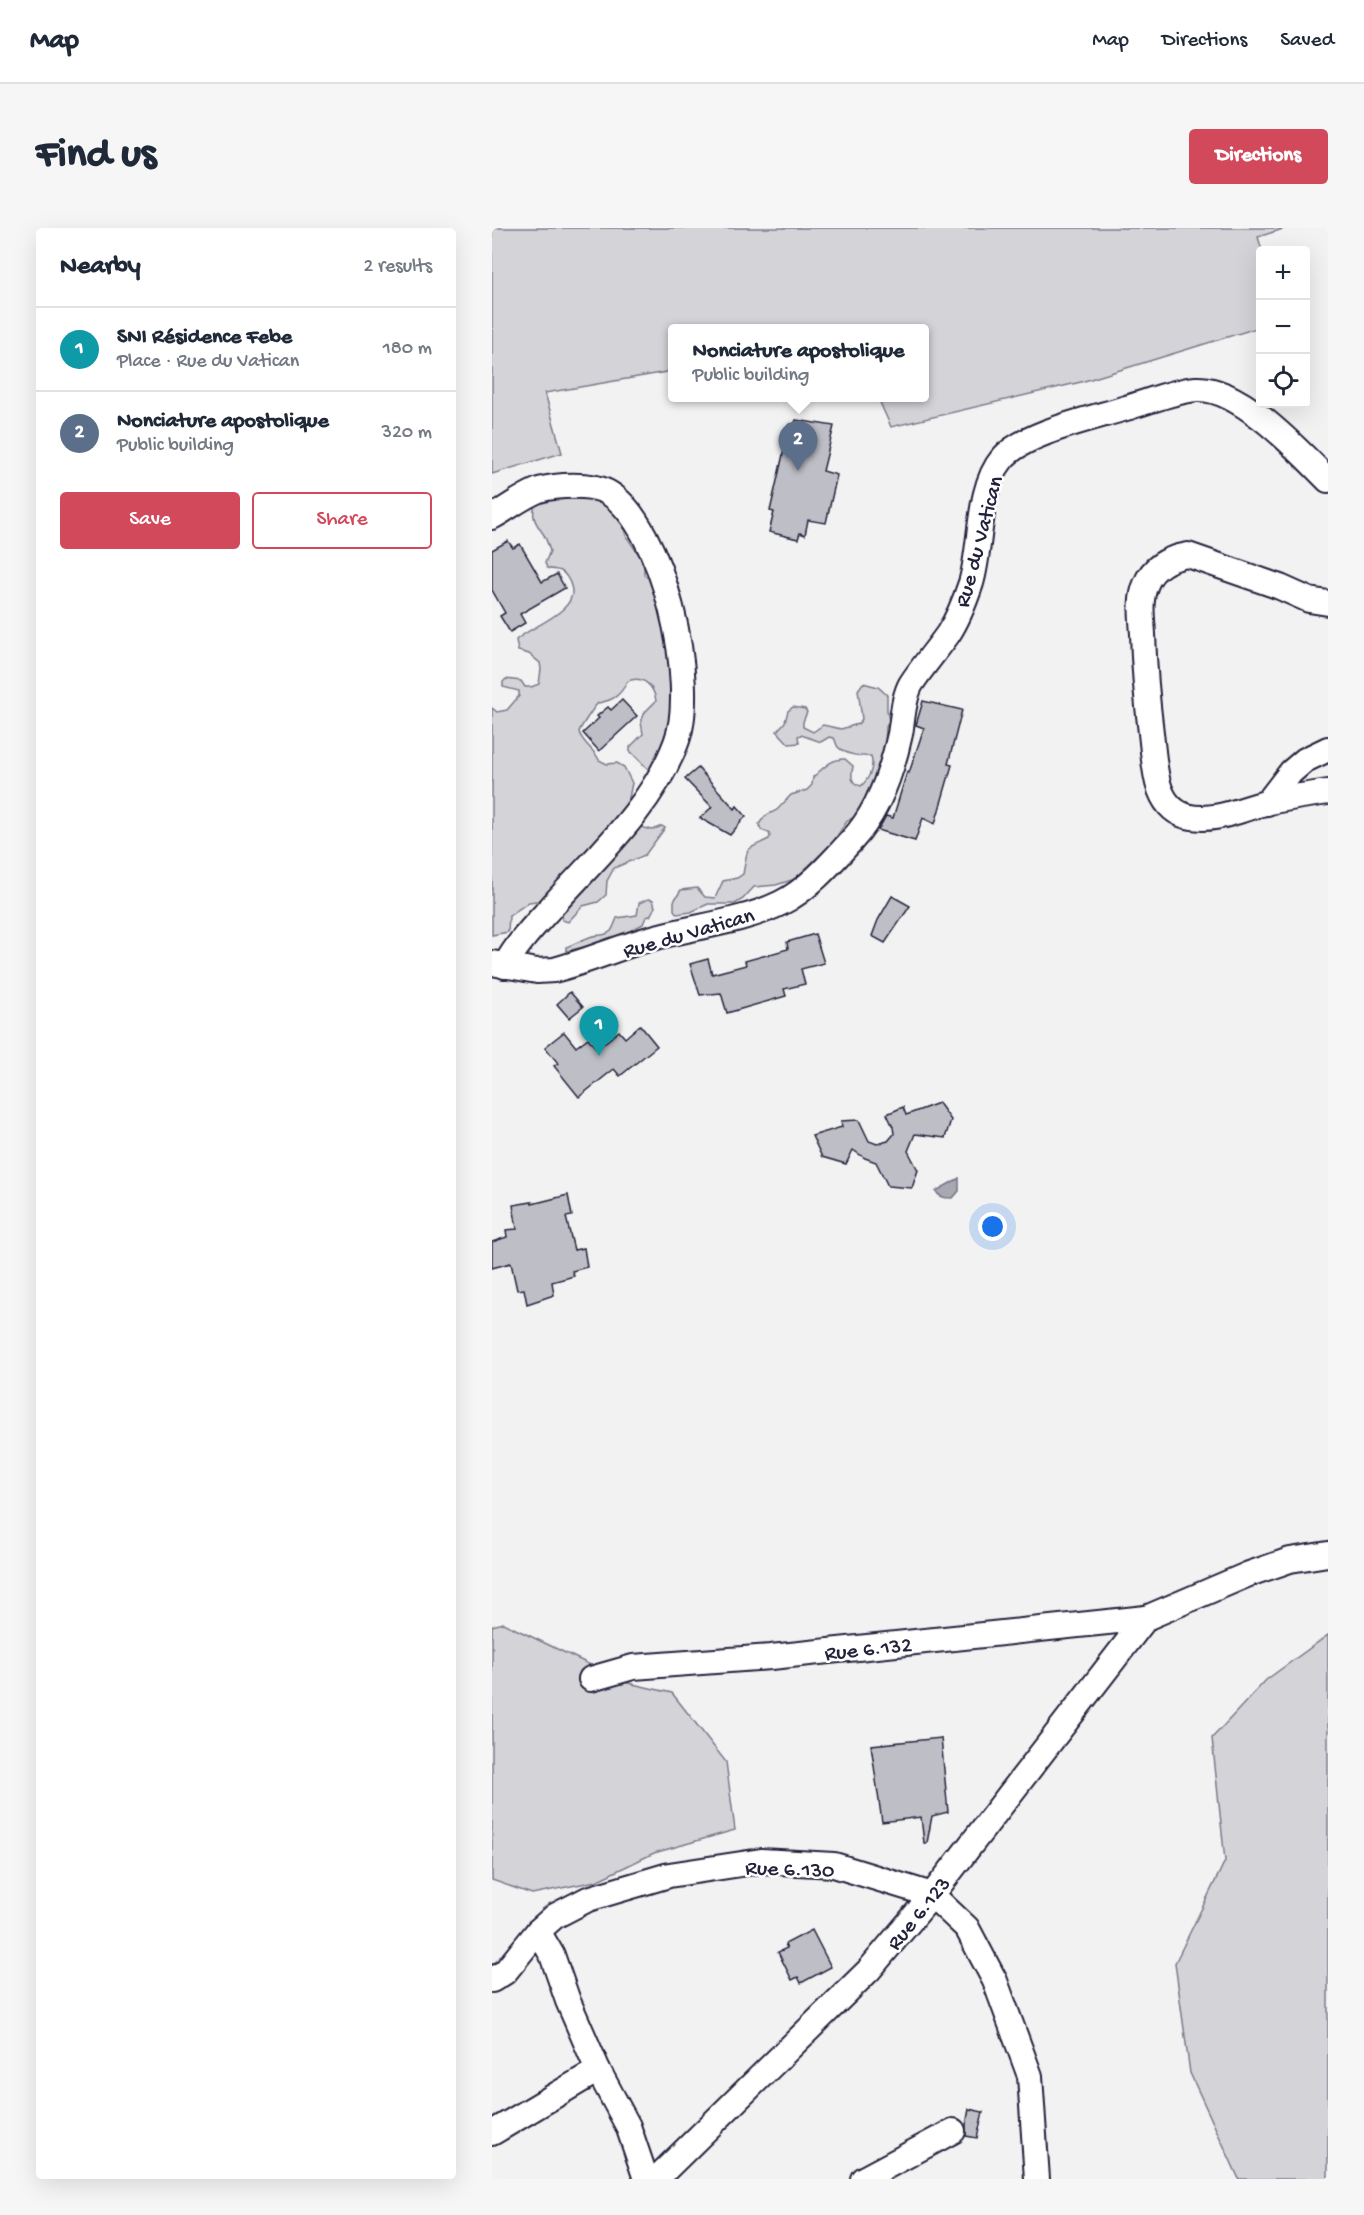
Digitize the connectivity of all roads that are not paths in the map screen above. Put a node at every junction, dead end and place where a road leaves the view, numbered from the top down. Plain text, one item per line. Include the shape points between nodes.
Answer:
1 (1328, 480) edge
2 (492, 517) edge
3 (1328, 603) edge
4 (1328, 749) edge
5 (1328, 792) edge
6 (1267, 803) junction
7 (499, 964) edge
8 (1328, 1554) edge
9 (1146, 1618) junction
10 (591, 1679) dead end
11 (932, 1895) junction
12 (538, 1931) junction
13 (492, 1980) edge
14 (598, 2070) junction
15 (953, 2132) dead end
16 (492, 2133) edge
17 (646, 2179) edge
18 (656, 2179) edge
19 (863, 2179) edge
20 (1036, 2179) edge

1 - 7 street, Rue du Vatican via 1243,404 1198,388 1071,424 1019,445 1003,457 986,495 972,580 961,610 910,687 881,794 868,820 845,848 782,903 754,913 653,938 554,970
2 - 7 street, Rue du Vatican via 539,490 566,486 606,491 623,505 651,545 664,580 681,656 682,718 678,741 667,764 638,810
3 - 6 street via 1309,600 1188,555 1176,557 1152,572 1143,593 1146,687 1158,783 1168,804 1184,816 1199,819 1221,817
4 - 6 street via 1291,772
5 - 6 street
8 - 9 street via 1290,1560 1249,1574
9 - 10 street, Rue 6.132 via 771,1657 633,1667
9 - 11 street, Rue 6.123
11 - 12 street, Rue 6.130 via 834,1865 761,1861 669,1875 588,1899 555,1916
11 - 18 street, Rue 6.123 via 869,1970
11 - 20 street, Rue 6.130 via 967,1928 995,1981 1030,2076
12 - 13 street, Rue 6.130 via 505,1972
12 - 14 street via 552,1955
14 - 16 street
14 - 17 street via 628,2126
15 - 19 street

